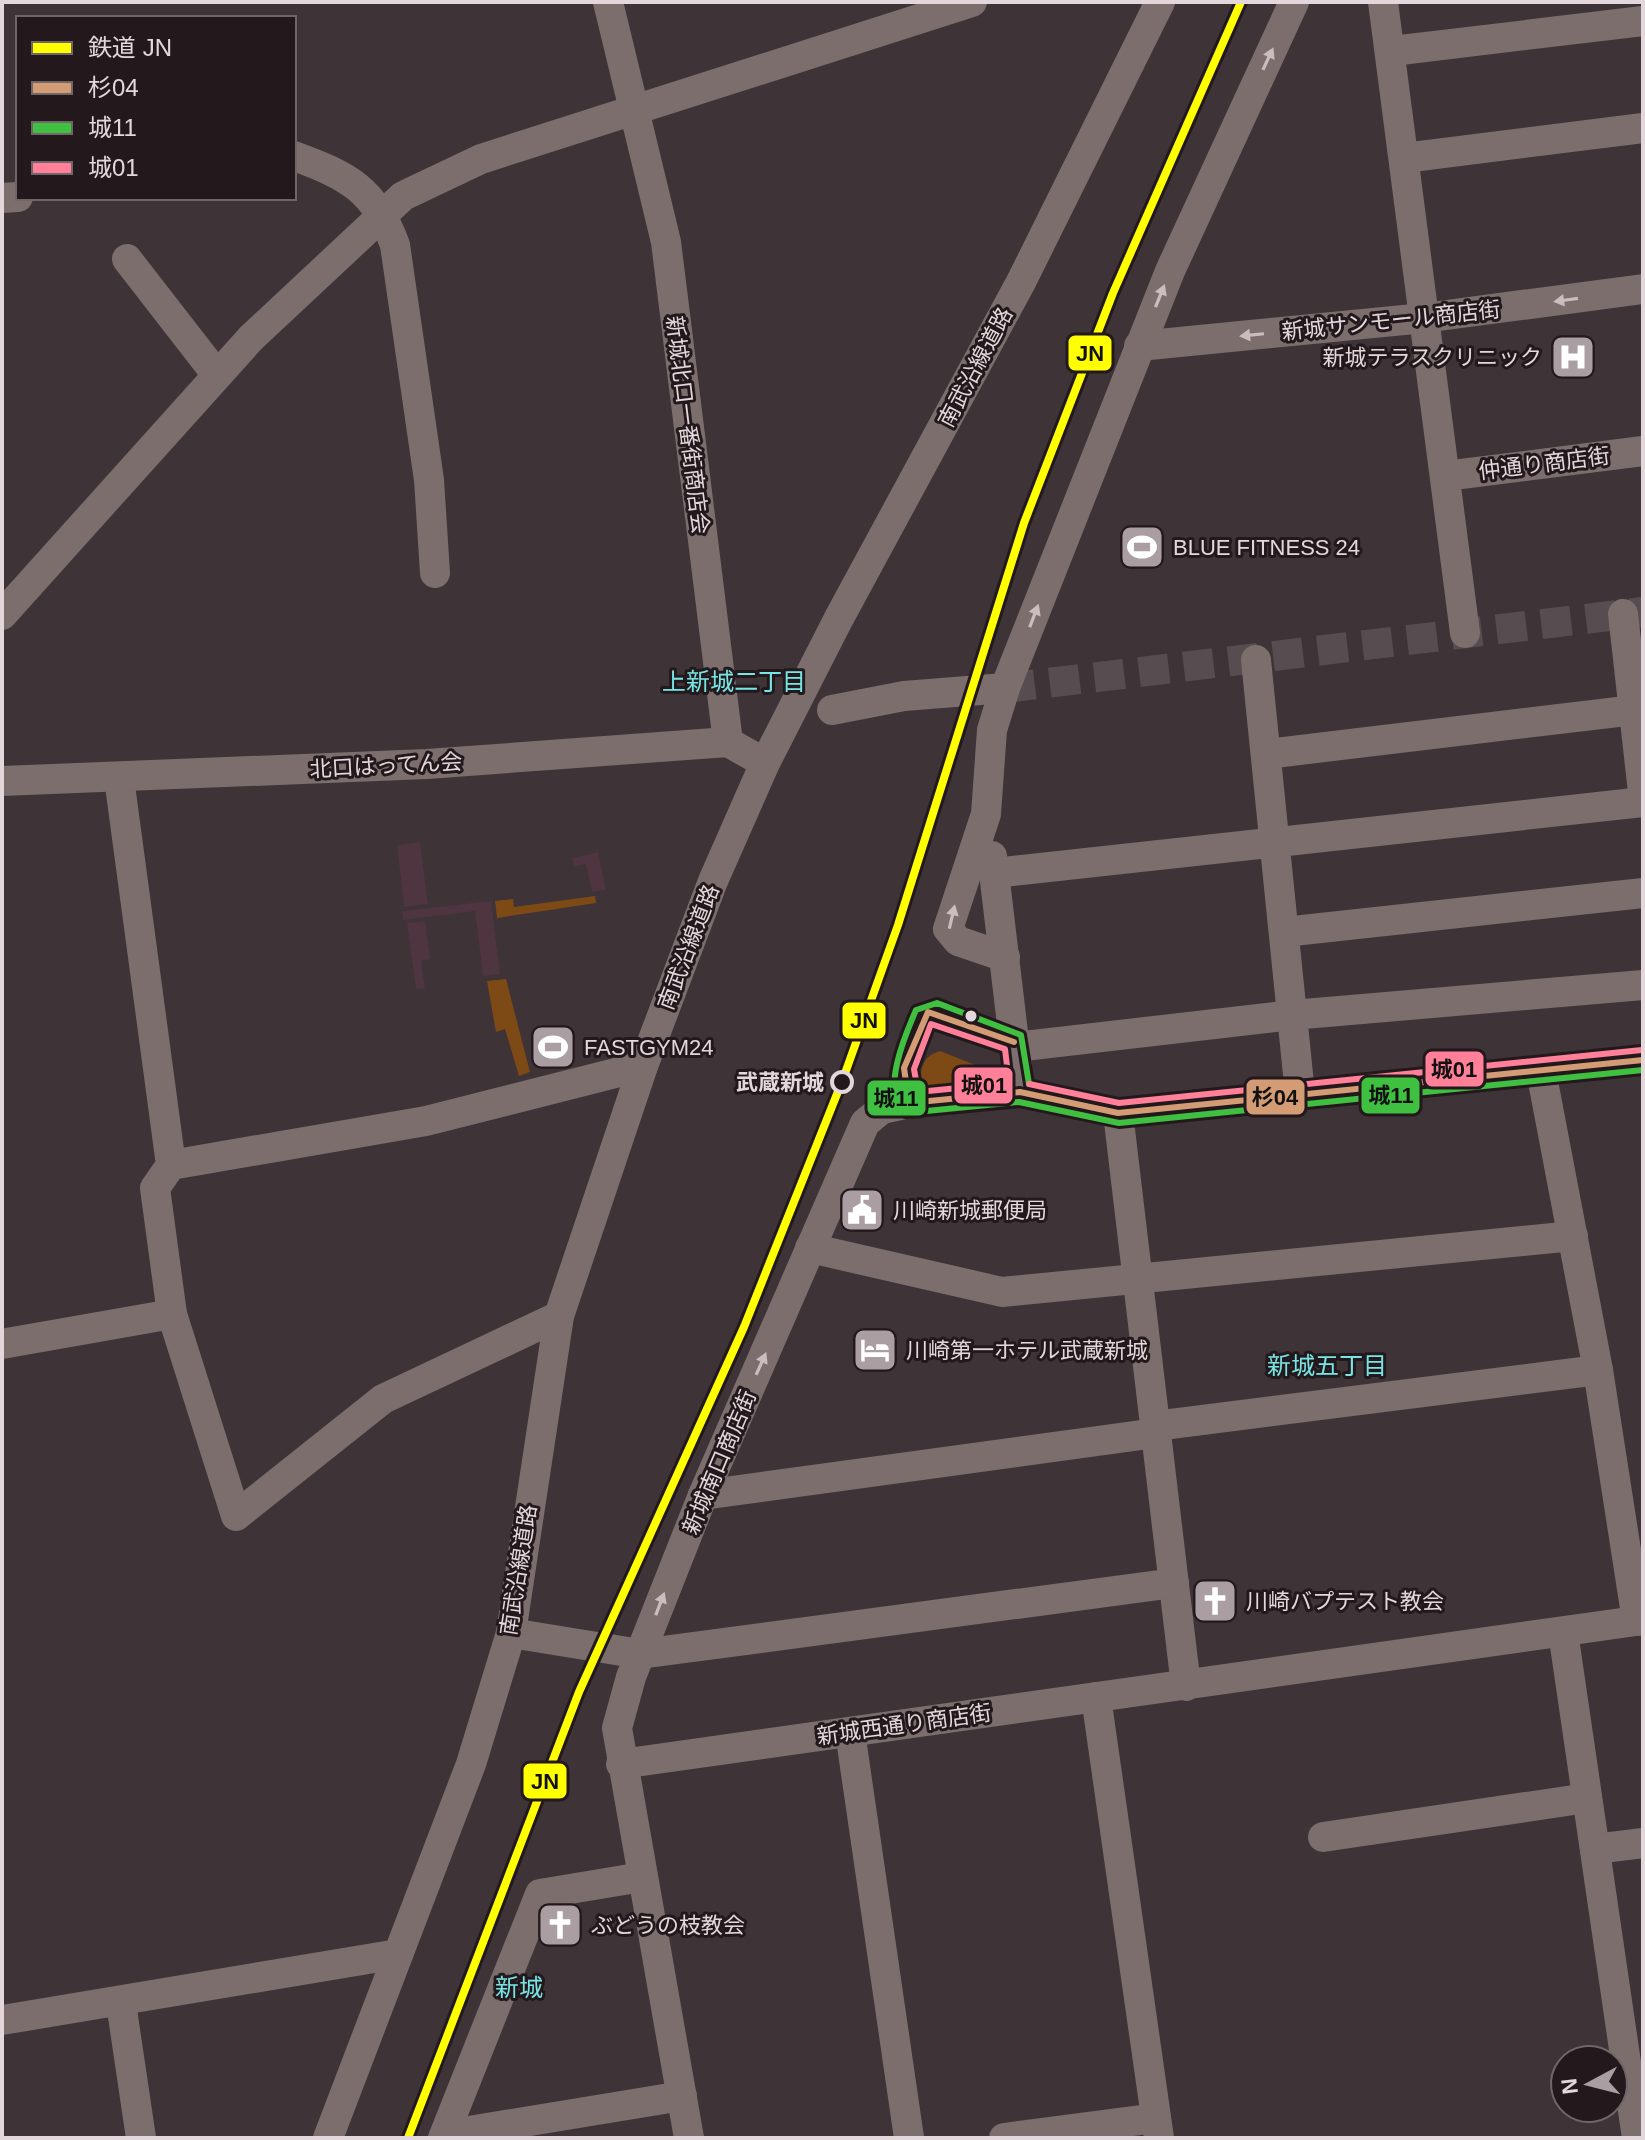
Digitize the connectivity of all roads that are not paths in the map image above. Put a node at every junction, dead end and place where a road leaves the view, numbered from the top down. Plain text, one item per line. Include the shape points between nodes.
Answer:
1 (608, 2) edge
2 (972, 2) edge
3 (1160, 2) edge
4 (1294, 2) edge
5 (1383, 2) edge
6 (1643, 21) edge
7 (1392, 51) junction
8 (634, 109) junction
9 (1643, 128) edge
10 (296, 157) edge
11 (1404, 158) junction
12 (383, 212) junction
13 (127, 259) dead end
14 (1643, 289) edge
15 (1424, 318) junction
16 (1139, 346) junction
17 (217, 375) junction
18 (1643, 451) edge
19 (1445, 476) junction
20 (435, 573) dead end
21 (1623, 614) dead end
22 (2, 615) edge
23 (1465, 633) dead end
24 (1256, 660) dead end
25 (1005, 688) junction
26 (832, 710) dead end
27 (1638, 710) edge
28 (728, 742) junction
29 (1266, 754) junction
30 (765, 763) junction
31 (119, 778) junction
32 (2, 781) edge
33 (1643, 792) edge
34 (1643, 802) edge
35 (986, 814) junction
36 (1274, 841) junction
37 (994, 873) junction
38 (1643, 893) edge
39 (1284, 932) junction
40 (1005, 957) junction
41 (1643, 985) edge
42 (1292, 1015) junction
43 (1015, 1047) junction
44 (1643, 1060) edge
45 (643, 1066) junction
46 (1541, 1071) junction
47 (1020, 1092) junction
48 (1300, 1094) junction
49 (1118, 1113) junction
50 (171, 1165) junction
51 (1573, 1236) junction
52 (810, 1248) junction
53 (1138, 1279) junction
54 (172, 1314) junction
55 (559, 1316) junction
56 (2, 1344) edge
57 (1598, 1370) junction
58 (1156, 1430) junction
59 (703, 1495) junction
60 (1174, 1583) junction
61 (1640, 1621) edge
62 (1563, 1632) junction
63 (511, 1633) junction
64 (636, 1666) junction
65 (1186, 1686) junction
66 (1096, 1697) junction
67 (850, 1732) junction
68 (621, 1764) junction
69 (1587, 1798) junction
70 (1323, 1837) dead end
71 (1643, 1843) edge
72 (1595, 1849) junction
73 (642, 1877) junction
74 (398, 1954) junction
75 (121, 2003) junction
76 (2, 2020) edge
77 (682, 2096) junction
78 (1157, 2128) edge
79 (444, 2136) edge
80 (141, 2138) edge
81 (328, 2138) edge
82 (689, 2138) edge
83 (909, 2138) edge
84 (1004, 2138) edge
85 (1637, 2138) edge

1 - 8 street, 新城北口一番街商店会
2 - 8 street
3 - 30 street, 南武沿線道路 via 1021,282
16 -> 4 street
5 - 7 street
6 - 7 street
7 - 11 street
8 - 12 street via 481,159 403,196
8 - 28 street, 新城北口一番街商店会 via 666,242
9 - 11 street
10 - 12 street via 365,190
11 - 15 street
12 - 17 street
12 - 20 street via 395,245 429,480
13 - 17 street
14 -> 15 street, 新城サンモール商店街
15 -> 16 street, 新城サンモール商店街
15 - 19 street
25 -> 16 street
17 - 22 street
18 - 19 street, 仲通り商店街
19 - 23 street
21 - 27 street
24 - 29 street
25 - 26 street via 904,696
25 - 35 street via 992,730
27 - 29 street
27 - 33 street
28 - 30 street
28 - 31 street, 北口はってん会 via 427,764
29 - 36 street
30 - 45 street, 南武沿線道路 via 713,881
31 - 32 street, 北口はってん会
31 - 50 street
34 - 36 street
35 - 37 street
40 -> 35 street via 958,941 948,929
36 - 37 street
36 - 39 street
37 - 40 street
38 - 39 street
39 - 42 street
40 - 43 street
41 - 42 street
42 - 43 street
42 - 48 street
43 - 47 street
44 - 46 street, 新城南口商店街
45 - 50 street via 426,1121
45 - 55 street, 南武沿線道路
46 - 48 street, 新城南口商店街
46 - 51 street
47 - 49 street, 新城南口商店街
47 - 52 street, 新城南口商店街 via 882,1109 857,1133
48 - 49 street, 新城南口商店街
49 - 53 street
50 - 54 street via 155,1188
51 - 53 street
51 - 57 street
52 - 53 street via 1002,1292
59 -> 52 street, 新城南口商店街
53 - 58 street
54 - 55 street via 236,1516 383,1399
54 - 56 street
55 - 63 street, 南武沿線道路
57 - 58 street
57 - 61 street
58 - 59 street
58 - 60 street
64 -> 59 street, 新城南口商店街
60 - 64 street
60 - 65 street
61 - 62 street, 新城西通り商店街
62 - 65 street, 新城西通り商店街
62 - 69 street
63 - 64 street
63 - 74 street, 南武沿線道路 via 471,1764
64 - 68 street, 新城南口商店街 via 617,1728
65 - 66 street, 新城西通り商店街
66 - 67 street, 新城西通り商店街
66 - 78 street
67 - 68 street, 新城西通り商店街
67 - 83 street
68 - 73 street
69 - 70 street
69 - 72 street
71 - 72 street
72 - 85 street
73 - 77 street
73 - 79 street via 540,1894
74 - 75 street
74 - 81 street, 南武沿線道路
75 - 76 street
75 - 80 street
77 - 79 street
77 - 82 street
78 - 84 street

